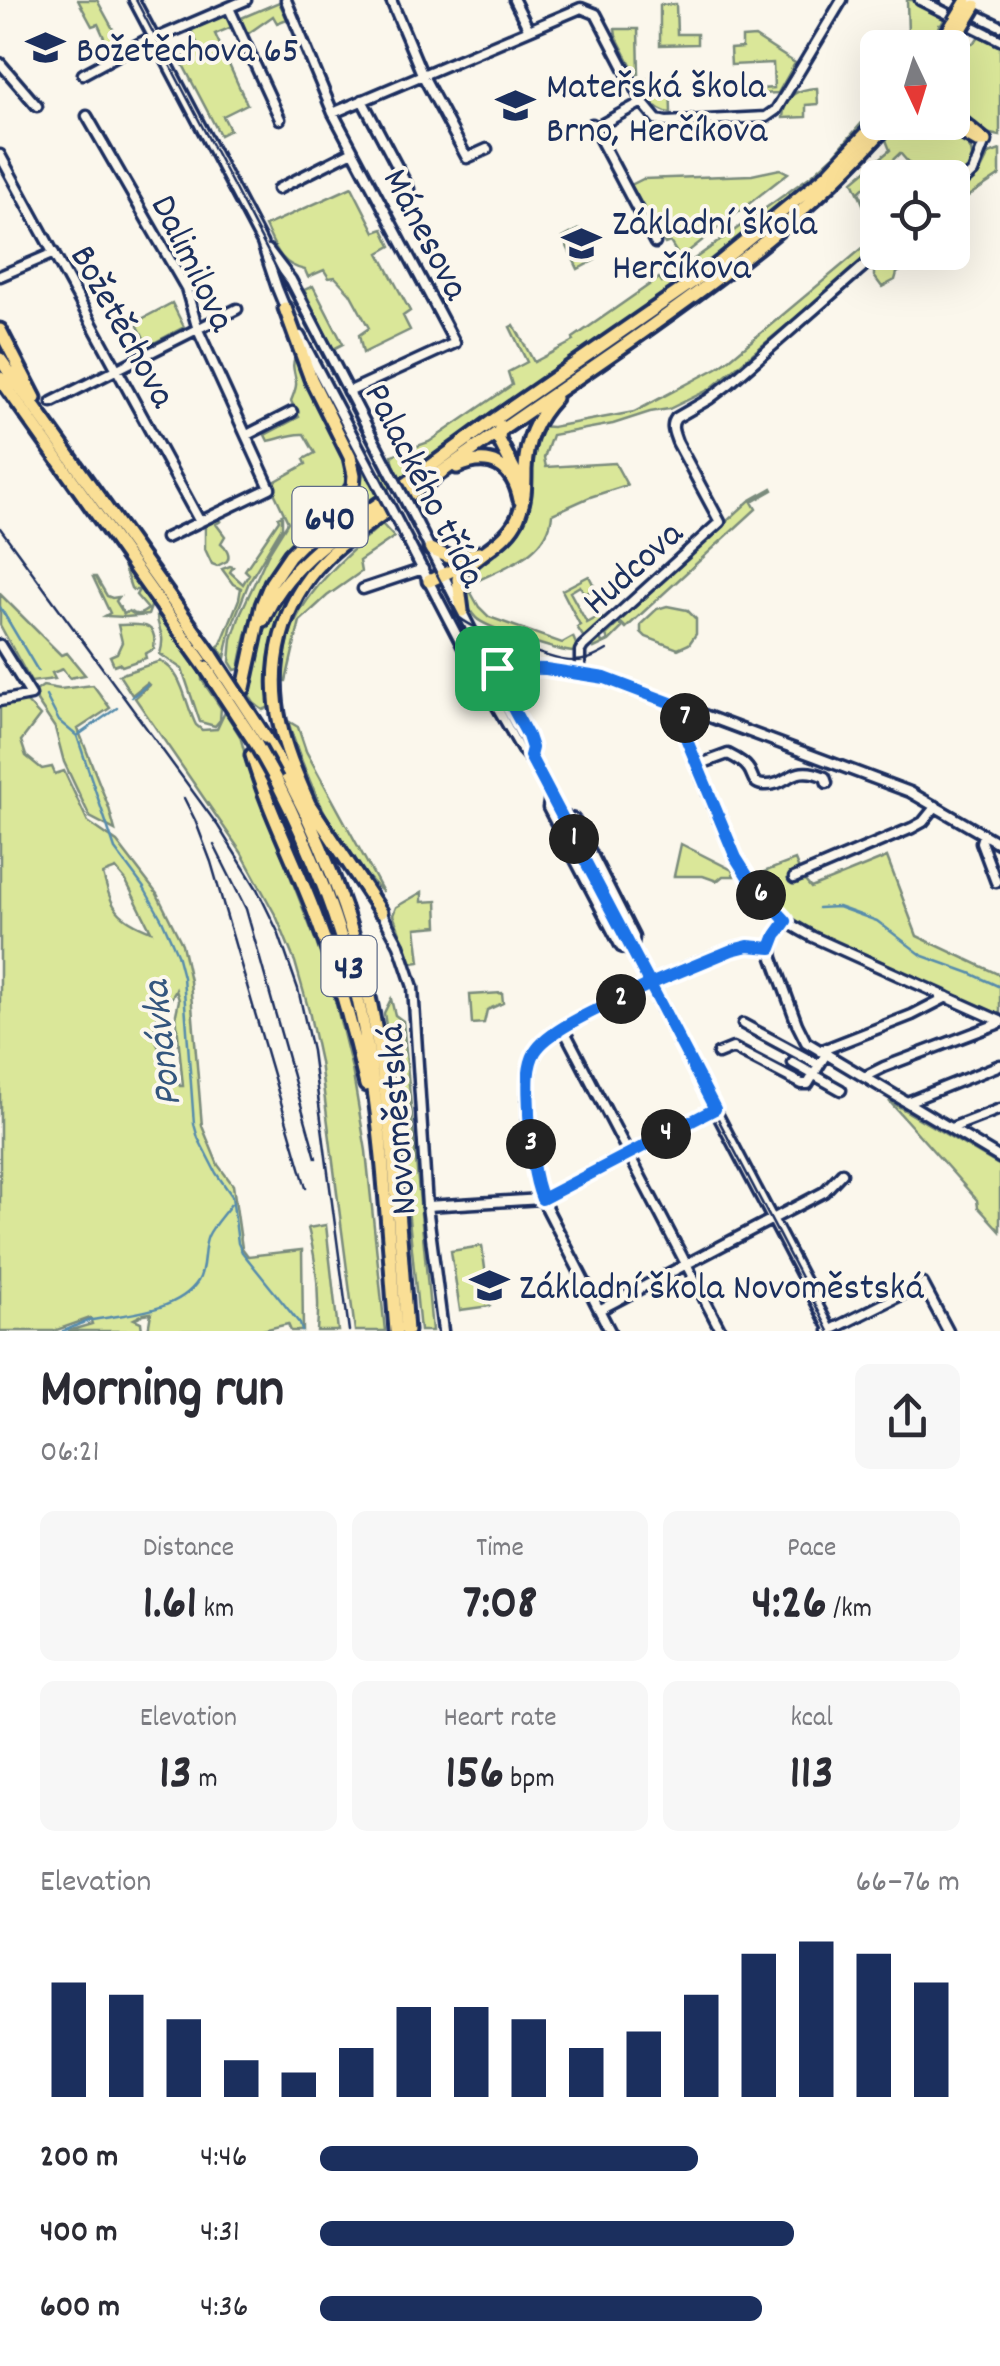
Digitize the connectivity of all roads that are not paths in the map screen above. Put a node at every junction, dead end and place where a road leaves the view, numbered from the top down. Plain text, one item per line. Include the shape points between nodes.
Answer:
1 (134, 0) edge
2 (246, 0) edge
3 (286, 0) edge
4 (391, 0) edge
5 (514, 0) edge
6 (842, 0) edge
7 (920, 0) edge
8 (946, 0) edge
9 (972, 2) edge
10 (229, 8) junction
11 (959, 24) junction
12 (1000, 26) edge
13 (529, 30) junction
14 (954, 30) edge
15 (957, 30) edge
16 (155, 38) junction
17 (1000, 40) edge
18 (0, 62) edge
19 (82, 74) dead end
20 (422, 74) junction
21 (362, 100) junction
22 (642, 102) junction
23 (37, 106) dead end
24 (334, 113) junction
25 (88, 116) dead end
26 (280, 119) dead end
27 (970, 129) edge
28 (970, 138) edge
29 (860, 140) edge
30 (874, 140) edge
31 (877, 140) edge
32 (985, 141) junction
33 (870, 145) junction
34 (487, 149) dead end
35 (354, 151) junction
36 (0, 156) edge
37 (970, 175) edge
38 (409, 189) dead end
39 (278, 190) dead end
40 (262, 243) junction
41 (656, 243) dead end
42 (54, 253) junction
43 (860, 269) edge
44 (0, 276) edge
45 (237, 308) dead end
46 (285, 308) junction
47 (0, 330) edge
48 (198, 330) junction
49 (0, 359) edge
50 (118, 370) junction
51 (0, 381) edge
52 (572, 381) junction
53 (348, 392) junction
54 (52, 402) dead end
55 (518, 403) junction
56 (292, 412) dead end
57 (47, 425) junction
58 (498, 432) junction
59 (476, 433) junction
60 (247, 436) junction
61 (525, 474) junction
62 (431, 480) junction
63 (520, 502) junction
64 (200, 522) junction
65 (166, 538) dead end
66 (430, 549) junction
67 (476, 556) junction
68 (444, 573) junction
69 (426, 575) junction
70 (363, 589) dead end
71 (462, 611) junction
72 (0, 644) edge
73 (252, 648) junction
74 (209, 662) junction
75 (492, 670) junction
76 (580, 673) junction
77 (480, 675) junction
78 (244, 688) dead end
79 (0, 702) edge
80 (687, 709) junction
81 (266, 738) junction
82 (252, 755) dead end
83 (530, 756) junction
84 (698, 765) junction
85 (827, 783) dead end
86 (550, 793) junction
87 (309, 804) junction
88 (936, 806) junction
89 (984, 834) junction
90 (1000, 844) edge
91 (806, 874) junction
92 (794, 878) dead end
93 (334, 879) junction
94 (996, 882) dead end
95 (812, 886) dead end
96 (381, 912) joint
97 (786, 921) junction
98 (771, 948) junction
99 (632, 951) junction
100 (650, 984) junction
101 (947, 997) junction
102 (1000, 1022) edge
103 (743, 1024) dead end
104 (563, 1028) junction
105 (823, 1052) junction
106 (718, 1054) dead end
107 (793, 1064) dead end
108 (819, 1065) junction
109 (1000, 1065) edge
110 (813, 1075) junction
111 (864, 1077) junction
112 (840, 1090) dead end
113 (907, 1102) junction
114 (715, 1109) junction
115 (1000, 1110) edge
116 (950, 1128) junction
117 (629, 1154) junction
118 (997, 1154) edge
119 (382, 1163) junction
120 (842, 1173) dead end
121 (542, 1199) junction
122 (427, 1206) junction
123 (772, 1218) junction
124 (686, 1264) junction
125 (599, 1310) junction
126 (396, 1331) edge
127 (407, 1331) edge
128 (442, 1331) edge
129 (610, 1331) edge
130 (721, 1331) edge
131 (830, 1331) edge
132 (948, 1331) edge

1 - 16 street, Palackého třída
2 - 10 street
3 - 24 street, Mánesova
4 - 20 street
5 - 13 street
6 - 22 street via 771,115 666,122
7 - 17 street
8 - 12 street
9 - 11 highway, bridge
10 - 16 street
10 - 26 street
11 - 14 highway
11 - 15 highway
13 - 20 street
13 - 22 street via 577,9 596,14
16 - 19 street
16 - 40 street, Palackého třída
18 - 23 street
20 - 21 street
20 - 34 street via 467,158
21 - 24 street
21 - 38 street
22 - 41 street via 594,126
24 - 35 street, Mánesova
25 - 48 street, Dalimilova via 186,288
27 - 32 highway
28 - 32 highway
29 - 55 highway, 640 via 766,226
30 - 33 highway, 640
31 - 33 highway
32 - 37 street
33 - 52 highway, 640 via 774,236
35 - 39 street
35 - 53 street, Mánesova via 455,343
36 - 42 street, Božetěchova
40 - 46 street, Palackého třída
40 - 53 street, Palackého třída via 291,280
42 - 44 street
42 - 50 street, Božetěchova
43 - 76 street, Hudcova via 730,383 676,418 677,442 720,522 583,646
45 - 48 street
46 - 69 street, Palackého třída, bridge
46 - 73 highway, 640 via 354,476 343,502 271,583
47 - 57 highway
48 - 50 street
48 - 60 street, Dalimilova
49 - 57 highway, 43
50 - 54 street
50 - 64 street, Božetěchova
51 - 74 highway, 43
52 - 58 highway, 640
52 - 61 highway via 535,424
53 - 66 street, Palackého třída, bridge
55 - 58 highway, 640
55 - 59 highway, 640
56 - 60 street
57 - 74 highway, 43
58 - 59 highway
58 - 61 highway
58 - 62 highway, 640
58 - 63 highway via 516,472
59 - 62 highway, 640 via 408,490
60 - 64 street, Dalimilova via 270,488
61 - 63 highway
62 - 63 highway via 466,463 490,462 510,474
63 - 67 highway via 506,535
64 - 65 street, Dalimilova
66 - 67 highway via 451,558
66 - 68 street, Palackého třída
67 - 68 highway
67 - 71 highway via 458,579
68 - 69 highway
68 - 71 street, Palackého třída
69 - 70 street, Palackého třída
69 - 77 street, Palackého třída
71 - 75 street, Palackého třída
72 - 79 street via 31,696
73 - 78 highway, 640
73 - 87 highway, 640 via 293,572 383,507 317,568 294,602 278,648 280,725
74 - 81 highway, 43, bridge
74 - 119 highway, 43, bridge via 320,874 349,964
75 - 76 street, Hudcova
75 - 77 street, Hudcova
75 - 83 street, Palackého třída via 528,736
76 - 80 street, Hudcova
77 - 83 street, Palackého třída
80 - 84 street via 683,725
80 - 88 street, Hudcova
81 - 87 highway
81 - 93 highway, 43
82 - 119 highway via 335,970
83 - 86 street, Palackého třída
84 - 85 street via 728,754 748,766 759,785 805,770
84 - 97 street via 736,858
86 - 99 street
86 - 99 street via 548,808 622,947
87 - 93 highway, 640
87 - 96 highway
88 - 89 street, Hudcova
88 - 91 street via 912,828
89 - 90 street, Hudcova
89 - 94 street
91 - 92 street
91 - 95 street
93 - 127 highway, 43 via 381,1061
96 - 122 street, Novoměstská via 412,987
97 - 98 street
97 - 101 street
98 - 100 street via 732,950
98 - 105 street via 806,1042
99 - 100 street
100 - 104 street
100 - 114 street
101 - 102 street
101 - 105 street
102 - 111 street
103 - 108 street
104 - 117 street
104 - 121 street via 535,1052 528,1078 532,1163
105 - 108 street
105 - 111 street
106 - 110 street via 733,1048 802,1084
107 - 110 street
108 - 110 street
109 - 113 street
110 - 112 street
111 - 113 street
113 - 116 street
114 - 117 street
114 - 123 street
115 - 116 street
116 - 118 street
117 - 121 street
117 - 124 street
119 - 126 highway, 43
120 - 123 street via 824,1192
121 - 122 street
121 - 125 street
122 - 128 street, Novoměstská
123 - 124 street
123 - 131 street
124 - 125 street
124 - 130 street
125 - 129 street
131 - 132 street via 923,1284

